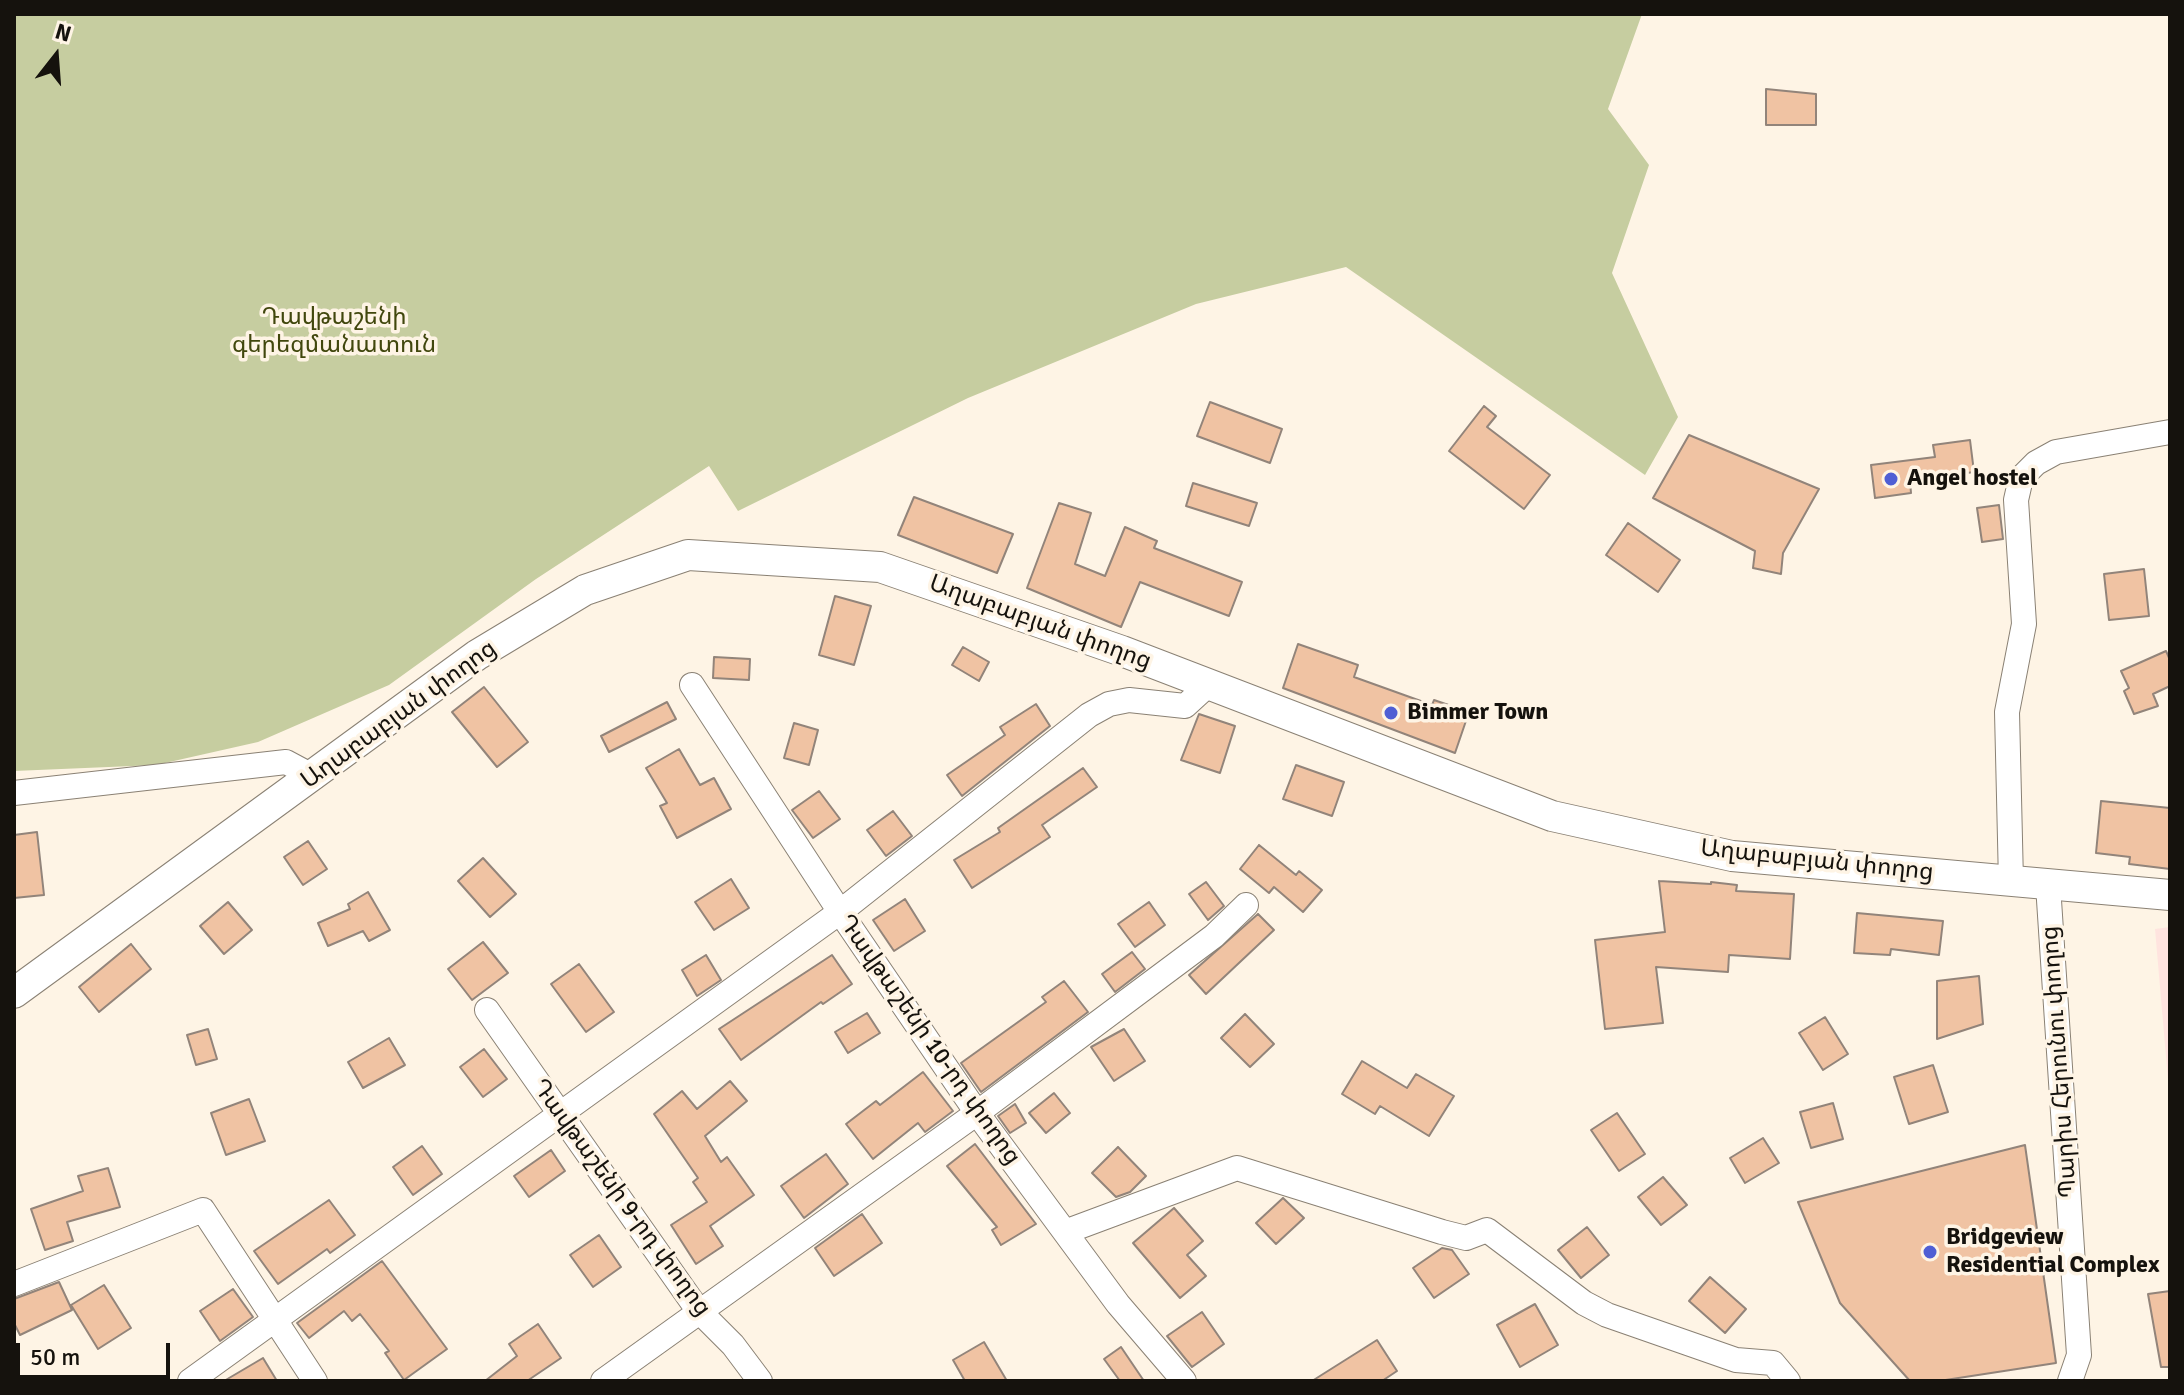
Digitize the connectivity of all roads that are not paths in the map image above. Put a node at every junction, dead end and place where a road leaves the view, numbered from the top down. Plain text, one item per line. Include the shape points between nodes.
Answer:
1 (2170, 432) edge
2 (692, 685) dead end
3 (1208, 685) junction
4 (314, 777) junction
5 (14, 793) edge
6 (2011, 882) junction
7 (2048, 885) junction
8 (2170, 895) edge
9 (1246, 905) dead end
10 (840, 912) junction
11 (14, 993) edge
12 (487, 1010) dead end
13 (977, 1113) junction
14 (559, 1114) junction
15 (1065, 1232) junction
16 (14, 1284) edge
17 (698, 1310) junction
18 (274, 1323) junction
19 (190, 1381) edge
20 (315, 1381) edge
21 (603, 1381) edge
22 (760, 1381) edge
23 (1184, 1381) edge
24 (1788, 1381) edge
25 (2070, 1381) edge

1 - 6 street via 2056,452 2021,478 2016,500 2024,624 2007,712
2 - 10 street, Դավթաշենի 10-րդ փողոց
3 - 4 street, Աղաբաբյան փողոց via 880,567 688,555 585,590 477,655
3 - 6 street, Աղաբաբյան փողոց via 1552,816 1732,856
3 - 10 street via 1185,706 1129,700 1089,715
4 - 5 street via 286,762
4 - 11 street, Աղաբաբյան փողոց
6 - 7 street, Աղաբաբյան փողոց
7 - 8 street, Աղաբաբյան փողոց
7 - 25 street, Պարիս Հերունու փողոց via 2079,1355
9 - 13 street via 1214,936
10 - 13 street, Դավթաշենի 10-րդ փողոց
10 - 14 street
12 - 14 street, Դավթաշենի 9-րդ փողոց
13 - 15 street, Դավթաշենի 10-րդ փողոց
13 - 17 street
14 - 17 street, Դավթաշենի 9-րդ փողոց
14 - 18 street
15 - 23 street, Դավթաշենի 10-րդ փողոց
15 - 24 street via 1237,1168 1466,1238 1487,1230 1607,1315 1736,1360 1773,1363
16 - 18 street via 203,1210
17 - 21 street
17 - 22 street, Դավթաշենի 9-րդ փողոց
18 - 19 street
18 - 20 street

